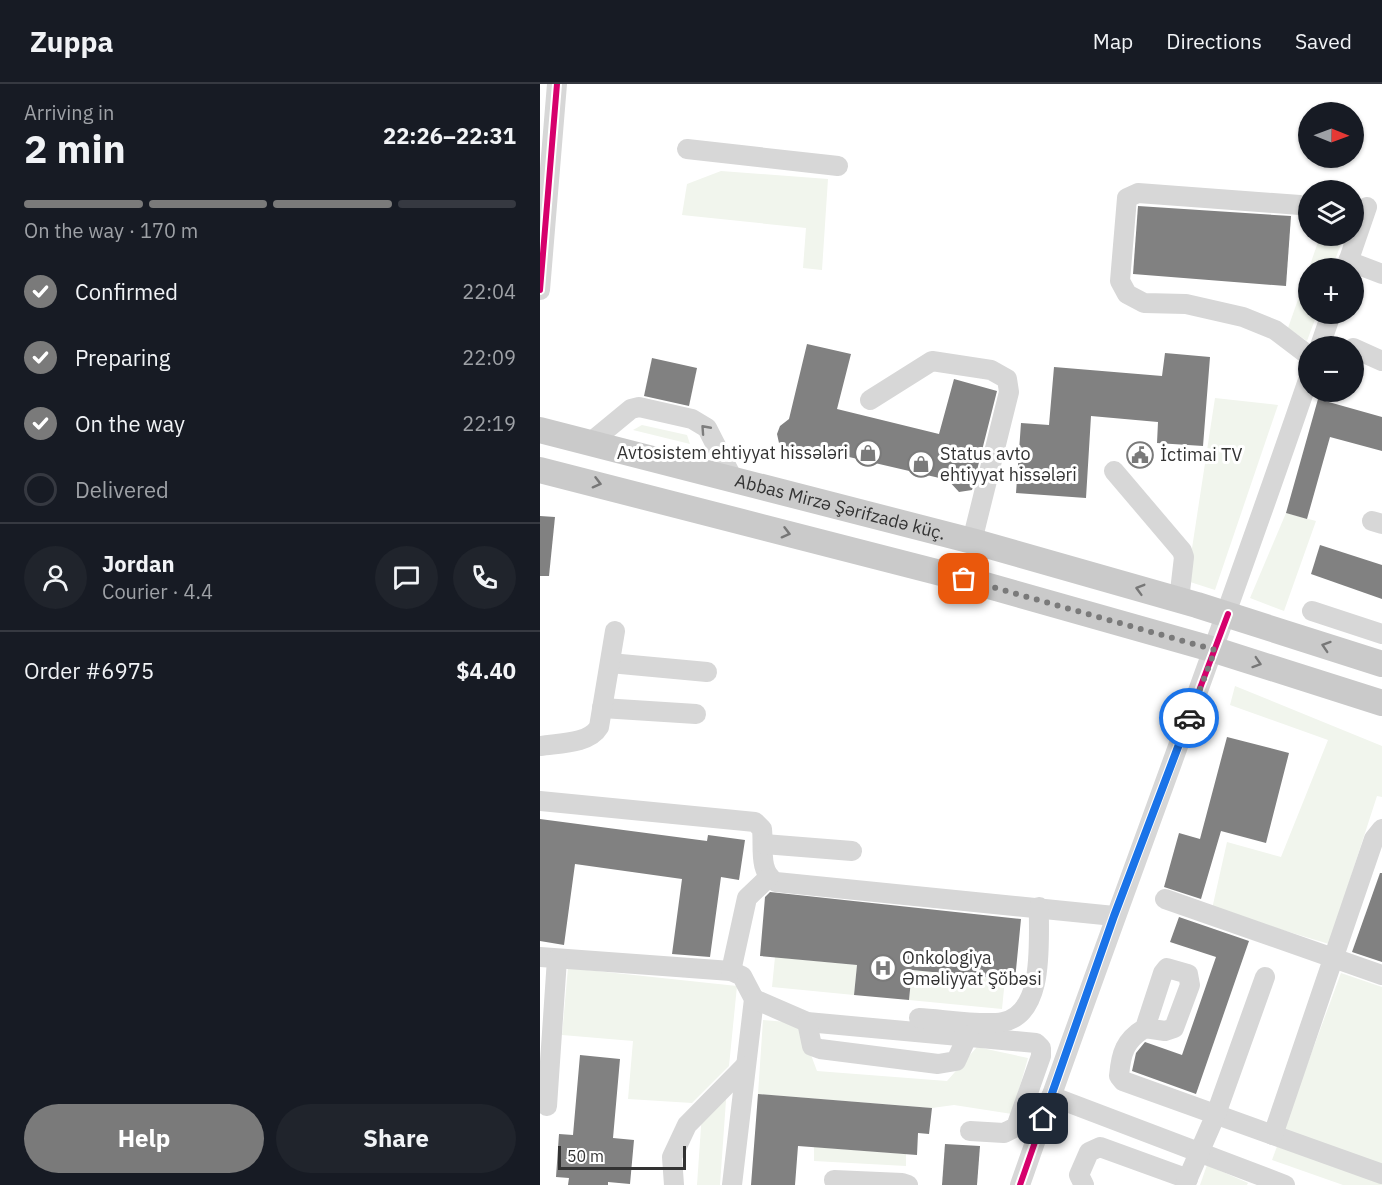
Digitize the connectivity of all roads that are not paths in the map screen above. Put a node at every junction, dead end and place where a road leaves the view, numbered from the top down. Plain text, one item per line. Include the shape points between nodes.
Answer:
1 (556, 84) edge
2 (546, 132) edge
3 (687, 149) dead end
4 (838, 165) dead end
5 (1298, 205) edge
6 (1367, 207) dead end
7 (542, 237) edge
8 (1349, 258) edge
9 (1364, 269) edge
10 (1382, 274) edge
11 (540, 290) edge
12 (1298, 340) edge
13 (1364, 353) edge
14 (1382, 361) edge
15 (870, 400) dead end
16 (1300, 402) edge
17 (540, 430) edge
18 (591, 441) junction
19 (540, 470) edge
20 (1114, 471) dead end
21 (734, 479) junction
22 (972, 541) junction
23 (1179, 600) junction
24 (1312, 610) dead end
25 (1228, 614) junction
26 (615, 631) dead end
27 (1382, 634) edge
28 (1215, 650) junction
29 (610, 663) junction
30 (1382, 664) edge
31 (707, 672) dead end
32 (1382, 703) edge
33 (602, 708) junction
34 (696, 714) dead end
35 (540, 746) edge
36 (540, 801) edge
37 (1382, 829) edge
38 (764, 844) junction
39 (852, 851) dead end
40 (768, 878) junction
41 (1165, 899) dead end
42 (1039, 907) junction
43 (1114, 916) junction
44 (548, 958) edge
45 (1334, 958) junction
46 (731, 971) junction
47 (1382, 975) edge
48 (1265, 978) dead end
49 (754, 999) junction
50 (784, 1011) junction
51 (807, 1022) junction
52 (1145, 1028) dead end
53 (968, 1035) junction
54 (745, 1066) junction
55 (1051, 1096) junction
56 (547, 1106) dead end
57 (1216, 1114) junction
58 (970, 1131) dead end
59 (1273, 1135) junction
60 (1199, 1153) junction
61 (1382, 1174) edge
62 (834, 1180) dead end
63 (1187, 1182) edge
64 (674, 1185) edge
65 (732, 1185) edge
66 (908, 1185) edge
67 (1020, 1185) edge
68 (1084, 1185) edge
69 (1285, 1185) edge

1 - 2 street
2 - 7 street
3 - 4 street
5 - 12 street via 1138,193 1127,198 1120,281 1127,294 1144,303 1186,304 1257,322
6 - 8 street
7 - 11 street
9 - 10 street
13 - 14 street
15 - 22 street via 932,361 991,370 1007,379 1009,392
16 - 25 street
17 - 18 main road, Abbas Mirzə Şərifzadə küç.
18 - 21 main road, Abbas Mirzə Şərifzadə küç.
21 -> 18 street via 707,428 692,419 639,407
19 -> 28 main road via 964,579
20 - 23 street via 1182,551
21 - 22 main road, Abbas Mirzə Şərifzadə küç.
23 -> 22 main road, Abbas Mirzə Şərifzadə küç.
23 - 25 main road, Abbas Mirzə Şərifzadə küç.
24 - 27 street
25 - 28 street
30 -> 25 main road, Abbas Mirzə Şərifzadə küç.
26 - 29 street
28 -> 32 main road
28 - 43 street
29 - 31 street
29 - 33 street
33 - 34 street
33 - 35 street via 595,734
36 - 38 street via 755,822 762,829
37 - 45 street via 1374,839
38 - 39 street
38 - 40 street
40 - 42 street via 776,882
40 - 46 street via 747,898
41 - 45 street
42 - 43 street
42 - 50 street via 1037,979 1021,1014 1012,1019 1002,1023
43 - 55 street
44 - 46 street
44 - 56 street
45 - 47 street
45 - 59 street
46 - 49 street via 742,976
48 - 57 street
49 - 50 street
49 - 54 street
50 - 51 street
51 - 53 street
51 - 53 street via 812,1046 820,1049 938,1064 956,1061
52 - 57 street via 1129,1039 1119,1076 1123,1082
53 - 58 street via 1036,1043 1041,1056 1016,1127 1004,1133
54 - 64 street via 687,1125 672,1156
54 - 65 street
55 - 60 street
55 - 67 street
57 - 59 street
57 - 60 street
59 - 61 street
60 - 63 street
60 - 69 street
62 - 66 street
63 - 68 street via 1100,1147 1089,1152 1079,1175

